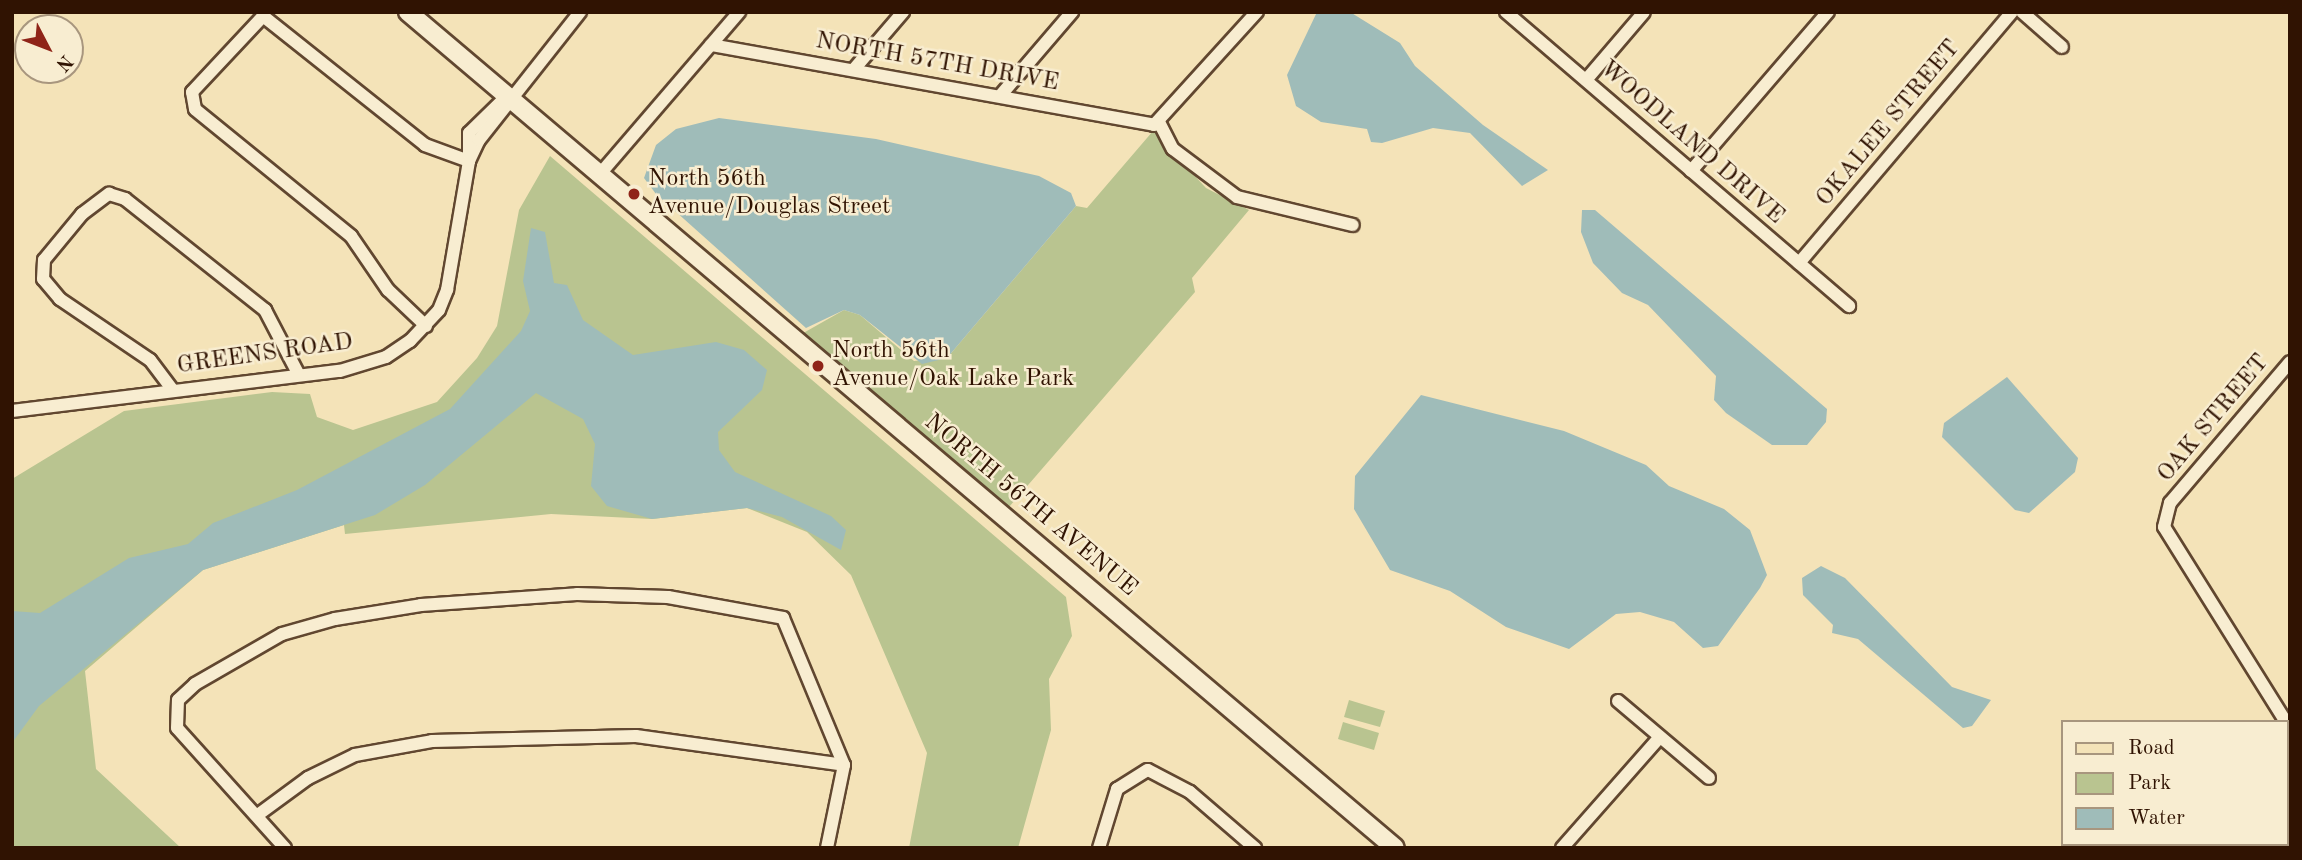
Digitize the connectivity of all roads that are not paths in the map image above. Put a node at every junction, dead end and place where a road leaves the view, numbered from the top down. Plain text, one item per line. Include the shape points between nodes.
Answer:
1 (580, 12) edge
2 (739, 12) edge
3 (903, 12) edge
4 (1072, 12) edge
5 (1257, 12) edge
6 (1506, 12) edge
7 (1644, 12) edge
8 (1828, 12) edge
9 (2012, 12) edge
10 (2022, 12) edge
11 (415, 14) edge
12 (711, 45) junction
13 (2062, 47) dead end
14 (855, 68) junction
15 (1586, 80) junction
16 (1000, 96) junction
17 (508, 97) junction
18 (1156, 123) junction
19 (469, 161) junction
20 (1691, 171) junction
21 (599, 175) junction
22 (1353, 225) dead end
23 (1799, 263) junction
24 (1849, 306) dead end
25 (426, 326) junction
26 (2290, 362) edge
27 (298, 373) junction
28 (172, 389) junction
29 (12, 411) edge
30 (1618, 701) dead end
31 (2285, 720) edge
32 (1660, 737) junction
33 (844, 765) junction
34 (1709, 778) dead end
35 (259, 814) junction
36 (285, 848) edge
37 (827, 848) edge
38 (1099, 848) edge
39 (1255, 848) edge
40 (1395, 848) edge
41 (1562, 848) edge

1 - 17 street, GREENS ROAD
2 - 12 street
3 - 14 street
4 - 16 street
5 - 18 street
6 - 15 street, WOODLAND DRIVE
7 - 15 street
8 - 20 street
9 - 23 street, OKALEE STREET
10 - 13 street
11 - 17 street, NORTH 56TH AVENUE
12 - 14 street, NORTH 57TH DRIVE
12 - 21 street
14 - 16 street, NORTH 57TH DRIVE
15 - 20 street, WOODLAND DRIVE
16 - 18 street, NORTH 57TH DRIVE
17 - 19 street, GREENS ROAD via 478,132
17 - 21 street, NORTH 56TH AVENUE
18 - 22 street via 1172,149 1237,197
19 - 25 street, GREENS ROAD via 447,290
19 - 25 street via 425,145 262,16 192,92 195,109 351,236 388,290
20 - 23 street, WOODLAND DRIVE
21 - 40 street, NORTH 56TH AVENUE
23 - 24 street, WOODLAND DRIVE
25 - 27 street, GREENS ROAD via 386,357 340,371
26 - 31 street, OAK STREET via 2170,503 2164,527
27 - 28 street, GREENS ROAD
27 - 28 street via 265,310 125,199 109,194 82,214 44,260 43,279 60,299 150,360
28 - 29 street, GREENS ROAD
30 - 32 street
32 - 34 street
32 - 41 street
33 - 35 street via 636,736 432,741 355,755 307,778
33 - 35 street via 783,618 668,597 577,594 422,605 282,634 195,684 174,711 177,728
33 - 37 street
35 - 36 street
38 - 39 street via 1117,789 1132,775 1163,773

